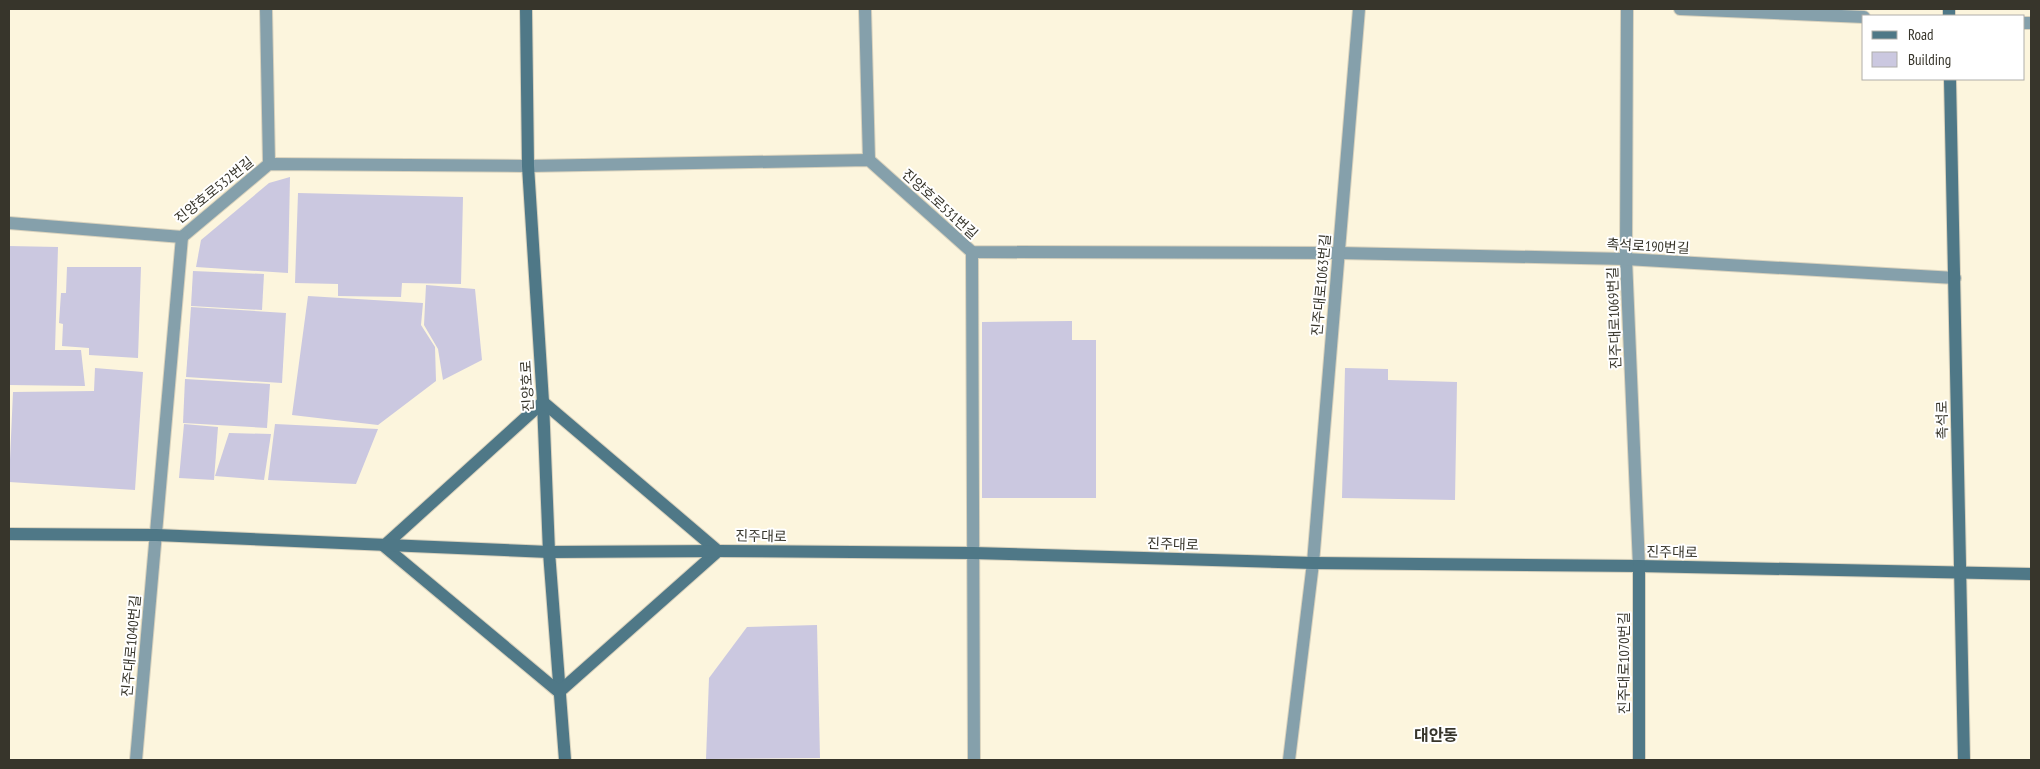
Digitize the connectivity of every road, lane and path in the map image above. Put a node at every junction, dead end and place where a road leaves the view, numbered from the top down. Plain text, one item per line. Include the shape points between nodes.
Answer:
1 (266, 9) edge
2 (526, 9) edge
3 (865, 9) edge
4 (1359, 9) edge
5 (1627, 9) edge
6 (1680, 9) edge
7 (1862, 17) edge
8 (1950, 80) edge
9 (869, 160) junction
10 (269, 164) junction
11 (528, 166) junction
12 (9, 223) edge
13 (182, 237) junction
14 (972, 252) junction
15 (1339, 253) junction
16 (1626, 259) junction
17 (1955, 278) junction
18 (543, 402) junction
19 (9, 534) edge
20 (156, 535) junction
21 (384, 546) junction
22 (718, 551) junction
23 (549, 552) junction
24 (973, 553) junction
25 (1313, 563) junction
26 (1639, 566) junction
27 (1960, 573) junction
28 (2031, 574) edge
29 (559, 692) junction
30 (136, 760) edge
31 (565, 760) edge
32 (974, 760) edge
33 (1289, 760) edge
34 (1639, 760) edge
35 (1964, 760) edge

1 - 10 street
2 - 11 street, 진양호로
3 - 9 street
4 - 15 street, 진주대로1063번길
5 - 16 street, 진주대로1069번길
6 - 7 street
8 - 17 street, 촉석로
9 - 11 street
9 - 14 street, 진양호로531번길
10 - 11 street, 진양호로532번길
10 - 13 street, 진양호로532번길
11 - 18 street, 진양호로
12 - 13 street, 진양호로532번길
13 - 20 street, 진주대로1040번길
14 - 15 street, 진양호로531번길
14 - 24 street
15 - 16 street, 촉석로190번길
15 - 25 street, 진주대로1063번길
16 - 17 street, 촉석로190번길
16 - 26 street, 진주대로1069번길
17 - 27 street, 촉석로
18 - 21 street
18 - 22 street
18 - 23 street, 진양호로
19 - 20 street, 진주대로
20 - 21 street, 진주대로
20 - 30 street, 진주대로1040번길
21 - 23 street, 진주대로
21 - 29 street
22 - 23 street, 진주대로
22 - 24 street, 진주대로
22 - 29 street
23 - 29 street, 진양호로
24 - 25 street, 진주대로
24 - 32 street
25 - 26 street, 진주대로
25 - 33 street
26 - 27 street, 진주대로
26 - 34 street, 진주대로1070번길
27 - 28 street, 진주대로
27 - 35 street, 촉석로
29 - 31 street, 진양호로

